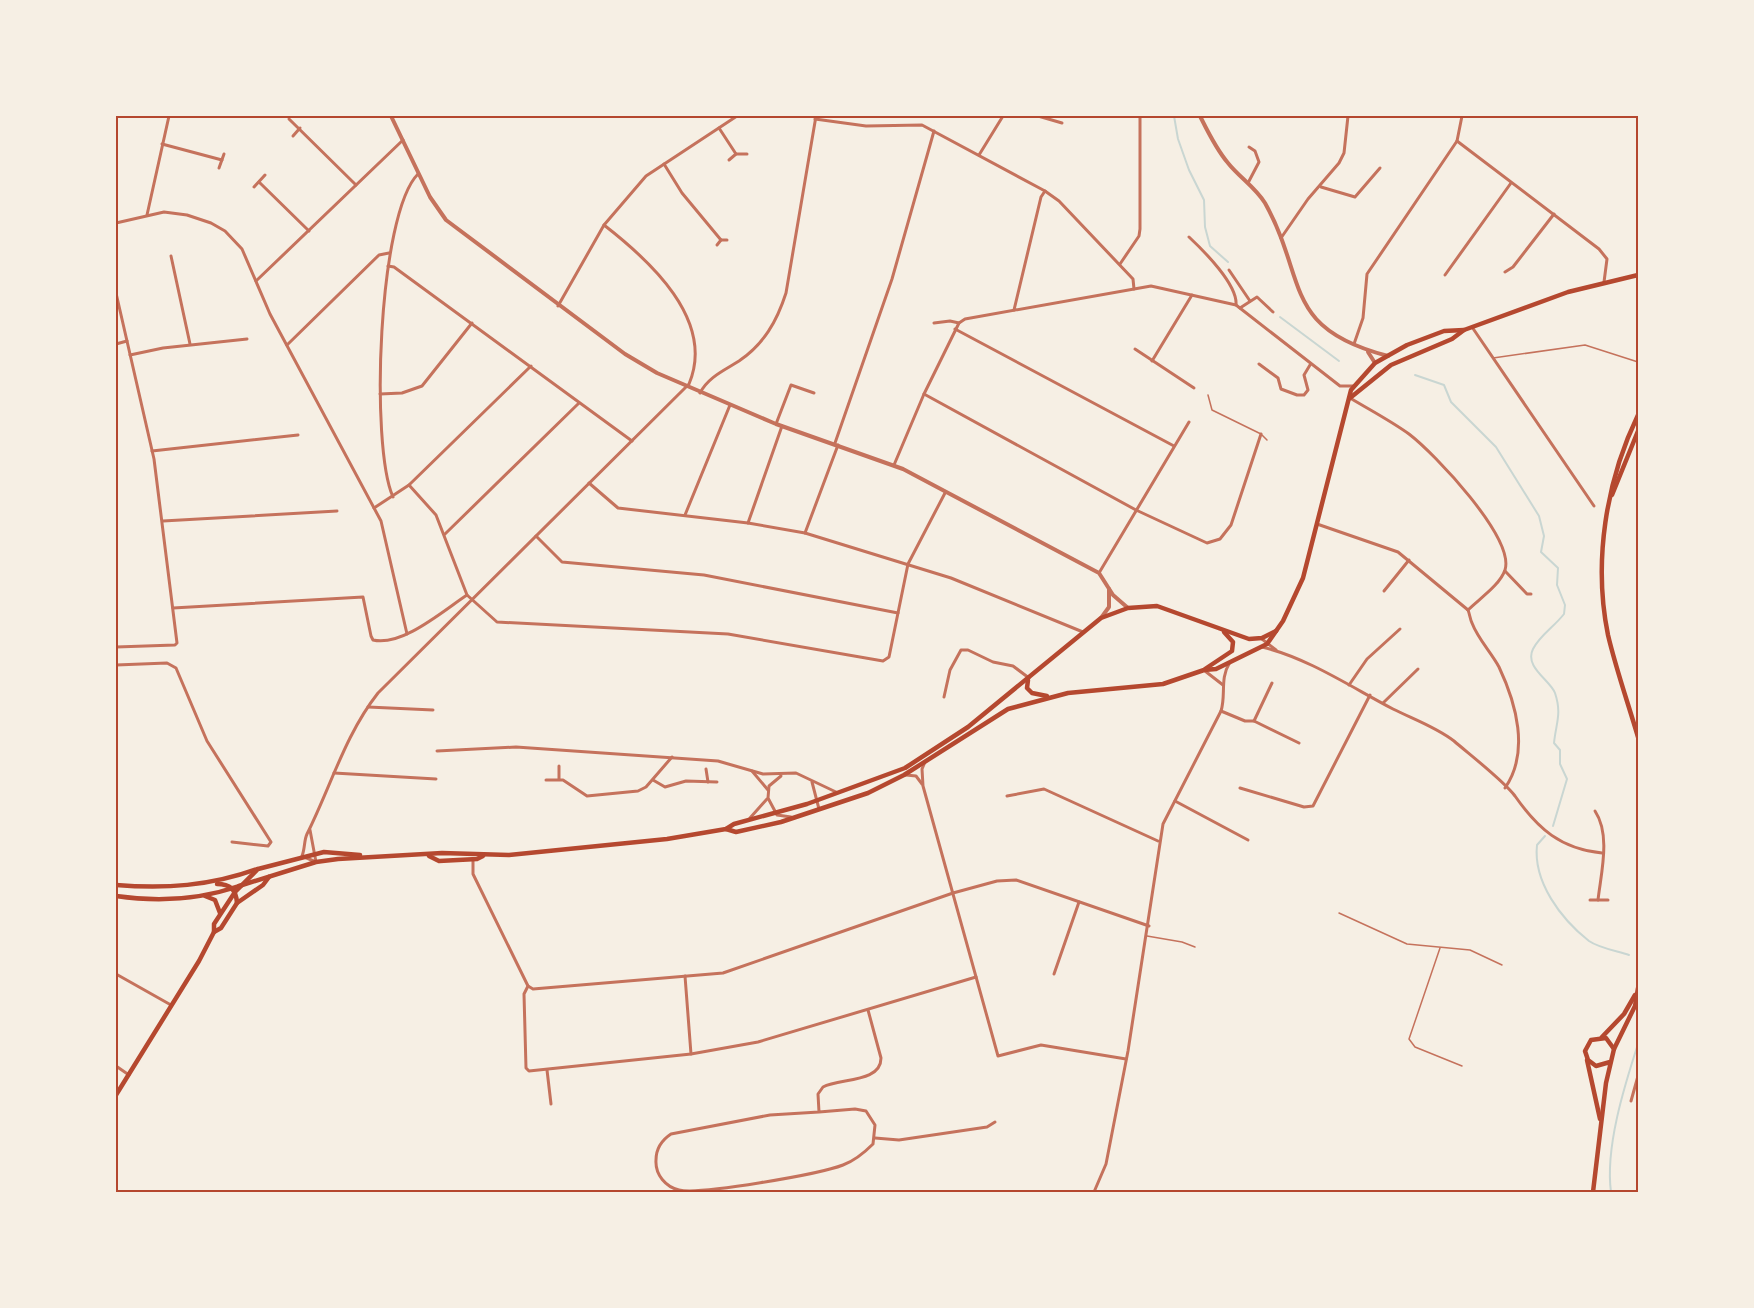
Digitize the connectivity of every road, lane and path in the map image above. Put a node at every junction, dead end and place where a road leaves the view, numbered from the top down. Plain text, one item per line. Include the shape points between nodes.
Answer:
1 (169, 116) edge
2 (391, 116) edge
3 (737, 116) edge
4 (1003, 116) edge
5 (1038, 116) edge
6 (1140, 116) edge
7 (1200, 116) edge
8 (1347, 116) edge
9 (1462, 116) edge
10 (816, 117) edge
11 (289, 119) dead end
12 (1062, 123) dead end
13 (300, 128) junction
14 (719, 128) junction
15 (934, 131) junction
16 (292, 136) dead end
17 (404, 140) junction
18 (1457, 141) junction
19 (162, 144) junction
20 (1249, 147) dead end
21 (224, 154) dead end
22 (736, 154) junction
23 (747, 154) dead end
24 (979, 155) junction
25 (222, 160) junction
26 (729, 160) dead end
27 (664, 164) junction
28 (219, 168) dead end
29 (1380, 168) dead end
30 (418, 174) junction
31 (265, 175) dead end
32 (259, 182) junction
33 (1248, 183) junction
34 (1511, 183) junction
35 (356, 185) junction
36 (254, 187) dead end
37 (1321, 187) junction
38 (1046, 191) junction
39 (1554, 214) junction
40 (147, 215) junction
41 (116, 223) edge
42 (604, 225) junction
43 (309, 231) junction
44 (1190, 237) dead end
45 (1281, 238) junction
46 (721, 240) junction
47 (728, 240) dead end
48 (717, 245) dead end
49 (389, 253) junction
50 (171, 256) dead end
51 (1119, 264) junction
52 (388, 266) junction
53 (1229, 270) dead end
54 (1505, 272) dead end
55 (1445, 275) dead end
56 (1638, 275) edge
57 (256, 281) junction
58 (1604, 282) junction
59 (1134, 289) junction
60 (116, 293) edge
61 (1192, 295) junction
62 (1250, 301) junction
63 (558, 306) junction
64 (1238, 307) junction
65 (1014, 310) junction
66 (1273, 312) dead end
67 (472, 323) junction
68 (934, 323) dead end
69 (959, 323) junction
70 (1472, 327) junction
71 (955, 330) junction
72 (1464, 330) junction
73 (247, 339) dead end
74 (1417, 340) junction
75 (127, 341) junction
76 (116, 344) edge
77 (190, 344) junction
78 (1354, 344) junction
79 (287, 345) junction
80 (1135, 349) dead end
81 (1367, 351) junction
82 (1425, 351) junction
83 (130, 355) junction
84 (1388, 356) junction
85 (1492, 358) junction
86 (1152, 361) junction
87 (1638, 362) edge
88 (1375, 363) junction
89 (1259, 364) dead end
90 (1310, 364) junction
91 (531, 366) junction
92 (1384, 369) junction
93 (1353, 386) junction
94 (686, 387) junction
95 (1194, 388) dead end
96 (700, 393) junction
97 (814, 393) dead end
98 (379, 394) junction
99 (924, 394) junction
100 (1208, 395) dead end
101 (1350, 398) junction
102 (579, 403) junction
103 (730, 405) junction
104 (1638, 415) edge
105 (1190, 422) dead end
106 (777, 424) junction
107 (782, 426) junction
108 (1638, 431) edge
109 (1261, 434) junction
110 (298, 435) dead end
111 (1267, 440) dead end
112 (632, 441) junction
113 (837, 444) junction
114 (1174, 446) junction
115 (152, 451) junction
116 (894, 465) junction
117 (589, 483) junction
118 (409, 485) junction
119 (945, 493) junction
120 (393, 497) junction
121 (1611, 498) junction
122 (1594, 507) dead end
123 (374, 508) junction
124 (1136, 510) junction
125 (337, 511) dead end
126 (685, 515) junction
127 (163, 521) junction
128 (748, 523) junction
129 (1317, 524) junction
130 (806, 533) junction
131 (445, 534) junction
132 (536, 536) junction
133 (1409, 560) junction
134 (908, 564) junction
135 (1505, 571) junction
136 (1099, 573) junction
137 (1109, 588) junction
138 (1384, 591) dead end
139 (1531, 594) dead end
140 (467, 595) junction
141 (471, 600) junction
142 (173, 608) junction
143 (1128, 608) junction
144 (1468, 610) junction
145 (898, 613) junction
146 (1101, 618) junction
147 (1400, 629) dead end
148 (1223, 630) junction
149 (1276, 631) junction
150 (1083, 632) junction
151 (407, 634) junction
152 (1262, 638) junction
153 (1267, 644) junction
154 (116, 647) edge
155 (1262, 647) junction
156 (1277, 651) junction
157 (1229, 664) junction
158 (116, 665) edge
159 (1419, 669) dead end
160 (1204, 670) junction
161 (1029, 678) junction
162 (1272, 683) dead end
163 (1349, 685) junction
164 (1224, 687) junction
165 (1370, 695) junction
166 (1050, 696) junction
167 (944, 697) dead end
168 (1382, 703) junction
169 (368, 707) junction
170 (433, 710) dead end
171 (1221, 711) junction
172 (1254, 721) junction
173 (1638, 737) edge
174 (1299, 743) dead end
175 (437, 751) dead end
176 (672, 757) junction
177 (926, 761) junction
178 (559, 766) dead end
179 (706, 769) dead end
180 (751, 771) junction
181 (334, 773) junction
182 (783, 775) junction
183 (904, 775) junction
184 (435, 778) dead end
185 (559, 779) junction
186 (546, 780) dead end
187 (652, 780) junction
188 (717, 782) dead end
189 (812, 782) junction
190 (708, 783) junction
191 (923, 786) junction
192 (1240, 788) dead end
193 (1505, 788) junction
194 (768, 790) junction
195 (839, 793) junction
196 (1007, 796) dead end
197 (768, 798) junction
198 (816, 800) junction
199 (1175, 801) junction
200 (819, 809) junction
201 (1595, 812) dead end
202 (775, 813) junction
203 (791, 817) junction
204 (746, 821) junction
205 (726, 829) junction
206 (310, 830) junction
207 (1248, 840) dead end
208 (1158, 841) junction
209 (232, 842) dead end
210 (1602, 853) junction
211 (314, 854) junction
212 (302, 856) junction
213 (369, 856) junction
214 (429, 856) junction
215 (483, 856) junction
216 (473, 860) junction
217 (316, 862) junction
218 (258, 869) junction
219 (269, 877) junction
220 (211, 883) junction
221 (116, 885) edge
222 (239, 886) junction
223 (234, 890) junction
224 (953, 893) junction
225 (116, 896) edge
226 (206, 896) junction
227 (1590, 900) dead end
228 (1598, 900) junction
229 (1608, 900) dead end
230 (1079, 902) junction
231 (237, 903) junction
232 (220, 913) junction
233 (1339, 913) dead end
234 (1149, 926) junction
235 (214, 932) junction
236 (1147, 936) junction
237 (1194, 947) dead end
238 (1440, 948) junction
239 (1502, 965) dead end
240 (116, 974) edge
241 (1054, 974) dead end
242 (685, 976) junction
243 (976, 977) junction
244 (528, 986) junction
245 (1638, 988) edge
246 (171, 1005) junction
247 (868, 1010) junction
248 (1602, 1037) junction
249 (1614, 1049) junction
250 (691, 1054) junction
251 (1586, 1056) junction
252 (1126, 1059) junction
253 (1610, 1062) junction
254 (116, 1066) edge
255 (1462, 1066) dead end
256 (547, 1069) junction
257 (129, 1075) junction
258 (1638, 1076) edge
259 (1637, 1088) edge
260 (116, 1095) edge
261 (1631, 1101) dead end
262 (551, 1104) dead end
263 (819, 1112) junction
264 (995, 1122) dead end
265 (1600, 1127) junction
266 (875, 1138) junction
267 (1054, 1192) edge
268 (1070, 1192) edge
269 (1095, 1192) edge
270 (1593, 1192) edge

1 - 19 street
2 - 17 street
3 - 14 street
4 - 24 street
5 - 12 street
6 - 51 street via 1140,229
7 - 33 street via 1228,164
8 - 37 street via 1344,153
9 - 18 street
10 - 15 street via 866,126 916,124
10 - 96 street via 779,315 752,352 713,378
11 - 13 street
13 - 16 street
13 - 35 street
14 - 22 street
14 - 27 street
15 - 24 street
15 - 113 street via 892,279
17 - 30 street
17 - 35 street
18 - 34 street
18 - 78 street via 1367,274 1363,318
19 - 25 street
19 - 40 street
20 - 33 street via 1259,162
21 - 25 street
22 - 23 street
22 - 26 street
24 - 38 street
25 - 28 street
27 - 42 street via 646,176
27 - 46 street
29 - 37 street via 1355,197
30 - 49 street via 411,183
30 - 63 street via 439,212 455,229
31 - 32 street
32 - 36 street
32 - 43 street
33 - 45 street via 1264,201
34 - 39 street
34 - 55 street
35 - 43 street
37 - 45 street via 1308,198
38 - 51 street
38 - 65 street via 1041,197
39 - 54 street
39 - 58 street via 1607,259
40 - 41 street
40 - 57 street via 187,215 225,231 242,249
42 - 63 street
42 - 94 street via 653,269 687,317 697,361
43 - 57 street
44 - 64 street via 1206,252 1234,292
45 - 78 street via 1306,308 1327,329
46 - 47 street
46 - 48 street
49 - 52 street
49 - 79 street via 379,255
50 - 77 street
51 - 59 street via 1133,279
52 - 67 street
52 - 98 street
53 - 62 street
56 - 58 main road
57 - 79 street
58 - 70 main road
59 - 61 street via 1151,286
59 - 65 street
60 - 75 street
61 - 64 street
61 - 86 street
62 - 64 street
62 - 66 street via 1257,297
63 - 94 street via 625,354
64 - 90 street
65 - 69 street
67 - 91 street
67 - 98 street via 422,386 402,393
68 - 69 street
69 - 71 street
70 - 72 main road
70 - 85 street
71 - 99 street
71 - 114 street
72 - 74 main road via 1444,331
72 - 82 main road
73 - 77 street
74 - 82 main road via 1426,345
74 - 84 main road
75 - 76 street
75 - 83 street
77 - 83 street
78 - 81 street
79 - 123 street
80 - 86 street
81 - 84 street
81 - 88 street
82 - 92 main road
83 - 115 street
84 - 88 main road
85 - 87 lane via 1586,345
85 - 122 street
86 - 95 street
88 - 92 main road
88 - 93 main road
89 - 90 street via 1278,378 1281,389 1297,395 1308,390 1304,375
90 - 93 street via 1340,386
91 - 102 street
91 - 118 street
92 - 101 main road
93 - 101 main road
94 - 96 street
94 - 112 street
96 - 103 street
97 - 106 street via 790,385
98 - 120 street via 384,471
99 - 116 street
99 - 124 street
100 - 109 lane via 1212,410
101 - 129 main road
101 - 135 street via 1410,435 1458,480 1498,539
102 - 112 street
102 - 131 street
103 - 106 street
103 - 126 street
104 - 121 main road via 1619,458
105 - 114 street
106 - 107 street
107 - 113 street
107 - 128 street
108 - 121 main road
109 - 111 lane
109 - 124 street via 1231,525 1220,539 1201,542
110 - 115 street
112 - 117 street
113 - 116 street
113 - 130 street
114 - 124 street
115 - 127 street
116 - 119 street
117 - 126 street via 618,508
117 - 132 street
118 - 120 street
118 - 131 street via 431,507
119 - 134 street
119 - 136 street
120 - 123 street
121 - 173 main road via 1602,561 1603,599 1608,635
123 - 151 street via 387,538
124 - 136 street
125 - 127 street
126 - 128 street
127 - 142 street
128 - 130 street
129 - 133 street via 1385,546
129 - 149 main road via 1303,578
130 - 134 street
131 - 140 street
132 - 141 street
132 - 145 street via 562,562 704,574
133 - 138 street
133 - 144 street
134 - 145 street
134 - 150 street via 994,594
135 - 139 street
135 - 144 street
136 - 137 street
137 - 143 street
137 - 146 street via 1109,607
140 - 141 street
140 - 151 street
141 - 145 street via 487,616 506,625 728,634 886,660 890,657
141 - 169 street
142 - 151 street via 363,597 373,640 388,641
142 - 154 street via 175,645
143 - 146 main road
143 - 148 main road via 1157,606
144 - 193 street via 1514,706 1518,747 1513,776
146 - 150 main road
147 - 163 street via 1367,659
148 - 152 main road via 1246,638
148 - 160 main road via 1233,642 1232,651
149 - 152 main road
149 - 153 main road
150 - 161 main road
152 - 153 street
153 - 155 main road
153 - 156 street
155 - 156 street
155 - 157 main road
156 - 163 street
157 - 160 main road
157 - 164 street
158 - 209 street via 167,663 176,668 207,741 271,843 267,846
159 - 168 street
160 - 164 street
160 - 166 main road via 1142,688
161 - 166 main road via 1029,691
161 - 167 street via 1013,666 960,650 950,670
161 - 195 main road via 968,727 905,768
162 - 172 street
163 - 165 street
164 - 171 street
165 - 168 street
165 - 192 street via 1313,806 1304,807
166 - 177 main road via 987,720
168 - 193 street via 1452,740
169 - 170 street
169 - 181 street
171 - 172 street
171 - 199 street
172 - 174 street
175 - 176 street via 516,747
176 - 180 street via 717,761
176 - 187 street
177 - 183 main road
177 - 191 street via 922,768
178 - 185 street
179 - 190 street
180 - 182 street
180 - 194 street
181 - 184 street
181 - 206 street
182 - 189 street via 796,773
182 - 194 street via 771,782
183 - 191 street via 916,776
183 - 200 main road via 868,793
185 - 186 street
185 - 187 street via 587,796 638,791
187 - 190 street via 665,787 686,781
188 - 190 street
189 - 195 street
189 - 198 street
191 - 224 street
193 - 210 street via 1522,810 1550,834 1580,851
194 - 197 street
195 - 198 main road
196 - 208 street via 1044,789
197 - 202 street
197 - 204 street
198 - 200 street
198 - 202 main road
199 - 207 street
199 - 208 street
200 - 203 main road
201 - 210 street via 1602,821
202 - 203 street
202 - 204 main road
203 - 205 main road via 740,831
204 - 205 main road
205 - 215 main road via 614,845
206 - 211 street
206 - 212 street
208 - 234 street
210 - 228 street
211 - 212 main road
211 - 213 main road via 333,851
211 - 217 street
212 - 217 street
212 - 218 main road
213 - 214 main road
213 - 217 main road
214 - 215 main road
214 - 216 main road via 439,861
215 - 216 main road
216 - 244 street via 473,874
217 - 219 main road
218 - 220 main road
218 - 222 main road
219 - 222 main road
219 - 231 main road
220 - 221 main road via 179,887
220 - 223 main road via 227,884
222 - 223 main road
223 - 226 main road
223 - 231 main road
223 - 232 main road
224 - 230 street via 1016,880
224 - 242 street via 723,973
224 - 243 street
225 - 226 main road
226 - 232 main road via 215,900
227 - 228 street
228 - 229 street
230 - 234 street
230 - 241 street
231 - 235 main road via 222,928
232 - 235 main road
233 - 238 lane via 1407,944
234 - 236 street
235 - 246 main road
236 - 237 lane
236 - 252 street
238 - 239 lane via 1470,950
238 - 255 lane via 1409,1039 1418,1049
240 - 246 street
242 - 244 street via 579,986
242 - 250 street
243 - 247 street
243 - 252 street via 998,1056 1041,1046
244 - 256 street via 524,994 526,1068
245 - 248 main road via 1624,1014
245 - 249 main road via 1635,1006
246 - 257 main road
247 - 250 street via 758,1042
247 - 263 street via 881,1064 874,1074 823,1087 818,1094
248 - 249 main road via 1611,1041
248 - 251 main road via 1588,1043
249 - 253 main road
250 - 256 street
251 - 253 main road via 1596,1066
251 - 265 main road
252 - 269 street via 1106,1164
253 - 265 main road
254 - 257 street
256 - 262 street
257 - 260 main road
258 - 259 street
259 - 261 street
263 - 266 street via 866,1111 873,1119
263 - 266 street via 770,1115 676,1132 666,1137 657,1151 659,1174 666,1184 681,1191 724,1188 843,1166 867,1150
264 - 266 street via 987,1127 899,1140
265 - 270 main road
267 - 268 street

